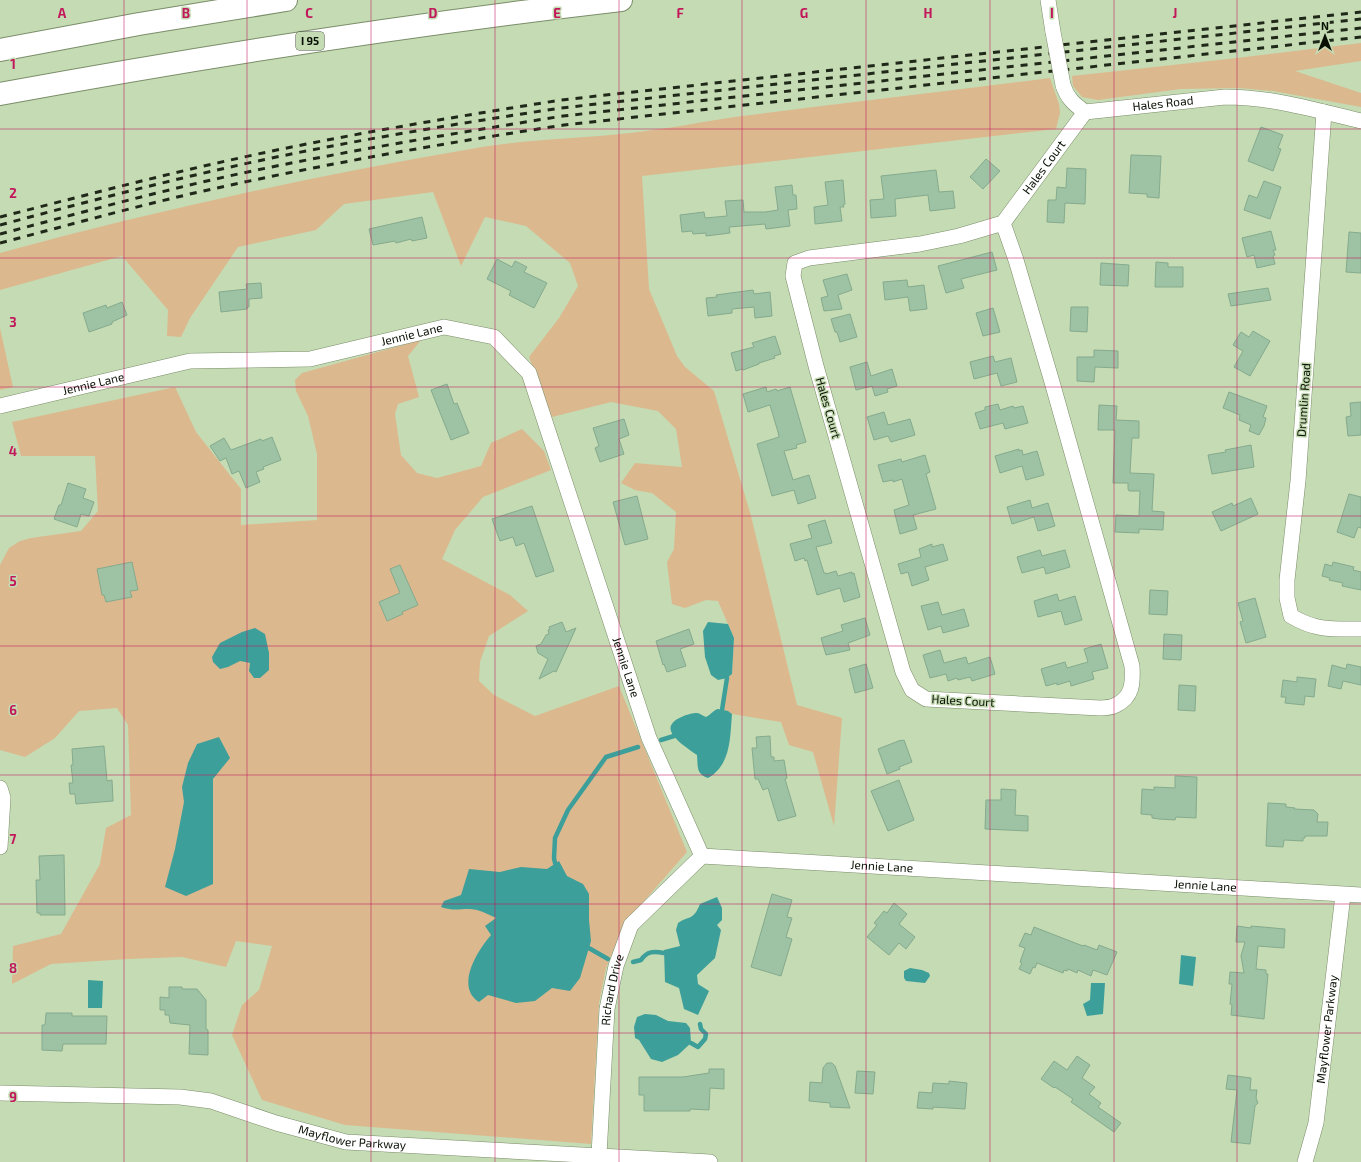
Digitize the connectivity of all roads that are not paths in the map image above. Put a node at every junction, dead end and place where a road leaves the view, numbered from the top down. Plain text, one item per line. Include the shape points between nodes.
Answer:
1 (286, 0) edge
2 (621, 0) edge
3 (1048, 0) edge
4 (0, 50) edge
5 (0, 94) edge
6 (1085, 112) junction
7 (1324, 112) junction
8 (1361, 121) edge
9 (1003, 223) junction
10 (0, 406) edge
11 (1361, 629) edge
12 (0, 788) edge
13 (0, 847) edge
14 (702, 856) junction
15 (1343, 895) junction
16 (1361, 895) edge
17 (0, 1093) edge
18 (599, 1155) junction
19 (710, 1162) edge
20 (1305, 1162) edge

1 - 4 highway
2 - 5 highway, I 95 via 356,34 154,66
3 - 6 street, bridge via 1063,86 1073,103
6 - 7 street, Hales Road via 1225,97 1273,100
6 - 9 street, Hales Court
7 - 8 street, Hales Road
7 - 11 street, Drumlin Road via 1287,598 1291,616 1306,624 1322,629
9 - 9 street, Hales Court via 920,244 809,258 795,263 793,276 903,672 912,690 926,699 1100,708 1116,706 1128,696 1133,682 1132,666 1046,362
10 - 14 street, Jennie Lane via 190,361 310,359 444,327 494,337 529,373 649,738
12 - 13 street via 3,798
14 - 15 street, Jennie Lane
14 - 18 street, Richard Drive via 631,925 616,966 607,1010
15 - 16 street, Jennie Lane
15 - 20 street, Mayflower Parkway via 1316,1123
17 - 18 street, Mayflower Parkway via 180,1097 211,1101 276,1123 346,1142
18 - 19 street, Mayflower Parkway

